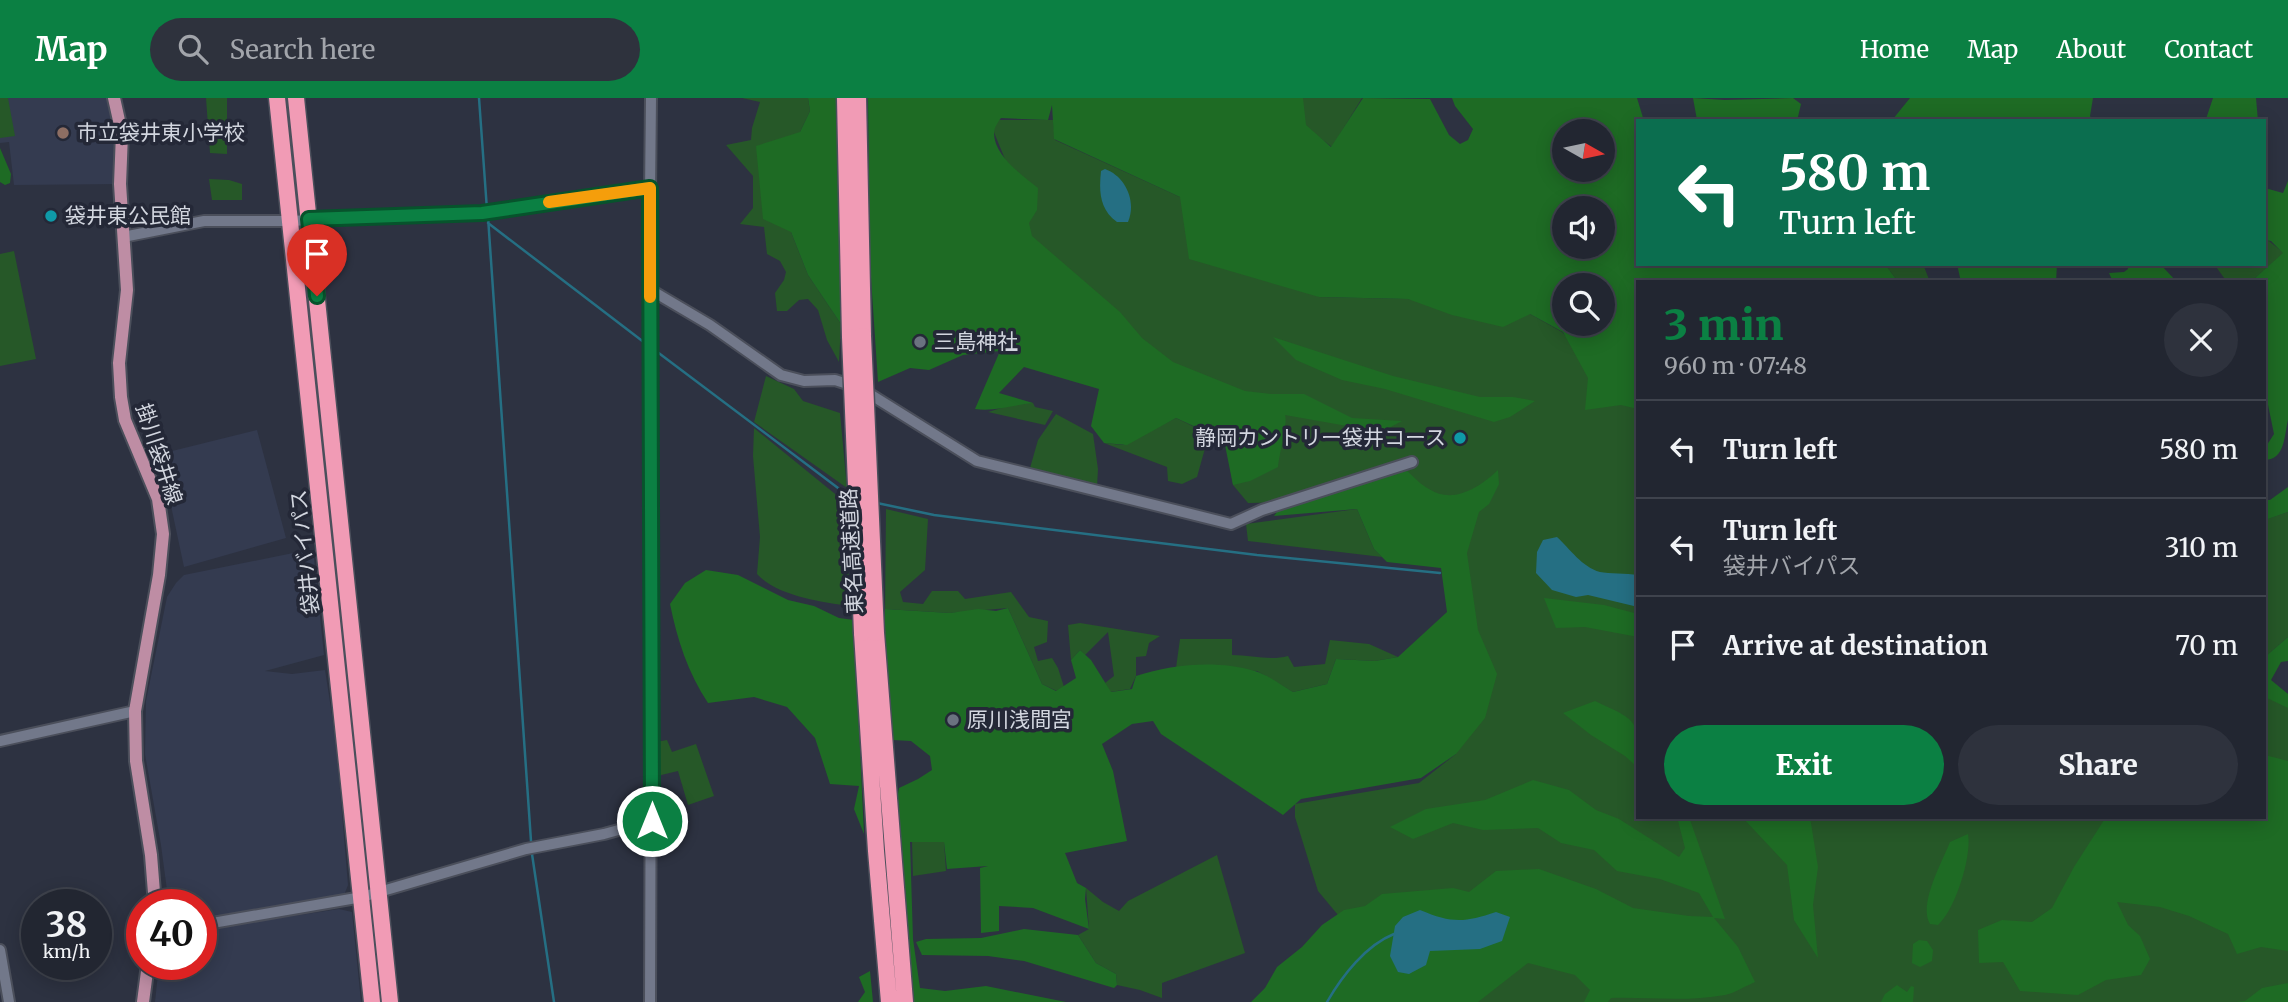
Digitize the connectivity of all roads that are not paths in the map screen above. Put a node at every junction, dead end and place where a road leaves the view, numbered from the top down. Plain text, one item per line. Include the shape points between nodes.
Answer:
1 (114, 98) edge
2 (277, 98) edge
3 (296, 98) edge
4 (652, 98) edge
5 (845, 98) edge
6 (858, 98) edge
7 (650, 188) junction
8 (309, 219) junction
9 (289, 221) junction
10 (123, 237) junction
11 (649, 289) junction
12 (857, 337) junction
13 (1412, 462) dead end
14 (869, 633) junction
15 (135, 711) junction
16 (0, 741) edge
17 (652, 821) junction
18 (154, 889) edge
19 (379, 893) junction
20 (362, 897) junction
21 (217, 922) edge
22 (0, 950) edge
23 (146, 980) edge
24 (9, 1002) edge
25 (143, 1002) edge
26 (372, 1002) edge
27 (390, 1002) edge
28 (650, 1002) edge
29 (889, 1002) edge
30 (905, 1002) edge

1 - 10 main road, 掛川袋井線 via 122,134
2 - 9 highway, 袋井バイパス
3 - 8 highway, 袋井バイパス
4 - 7 street
5 - 12 highway, 東名高速道路
6 - 12 highway, 東名高速道路
7 - 8 street via 488,211
7 - 11 street
8 - 9 street
8 - 19 highway, 袋井バイパス
9 - 10 street via 204,221
9 - 20 highway, 袋井バイパス
10 - 15 main road, 掛川袋井線 via 127,290 119,363 122,406 158,499 163,534
11 - 13 street via 780,375 804,381 835,380 860,388 977,461 1231,524
11 - 17 street
12 - 14 highway, 東名高速道路, bridge
14 - 29 highway, 東名高速道路 via 876,851
14 - 30 highway, 東名高速道路
15 - 16 street
15 - 18 main road, 掛川袋井線 via 136,761
17 - 19 street via 526,849
17 - 28 street
19 - 20 street
19 - 27 highway, 袋井バイパス
20 - 21 street
20 - 26 highway, 袋井バイパス
22 - 24 street
23 - 25 main road

